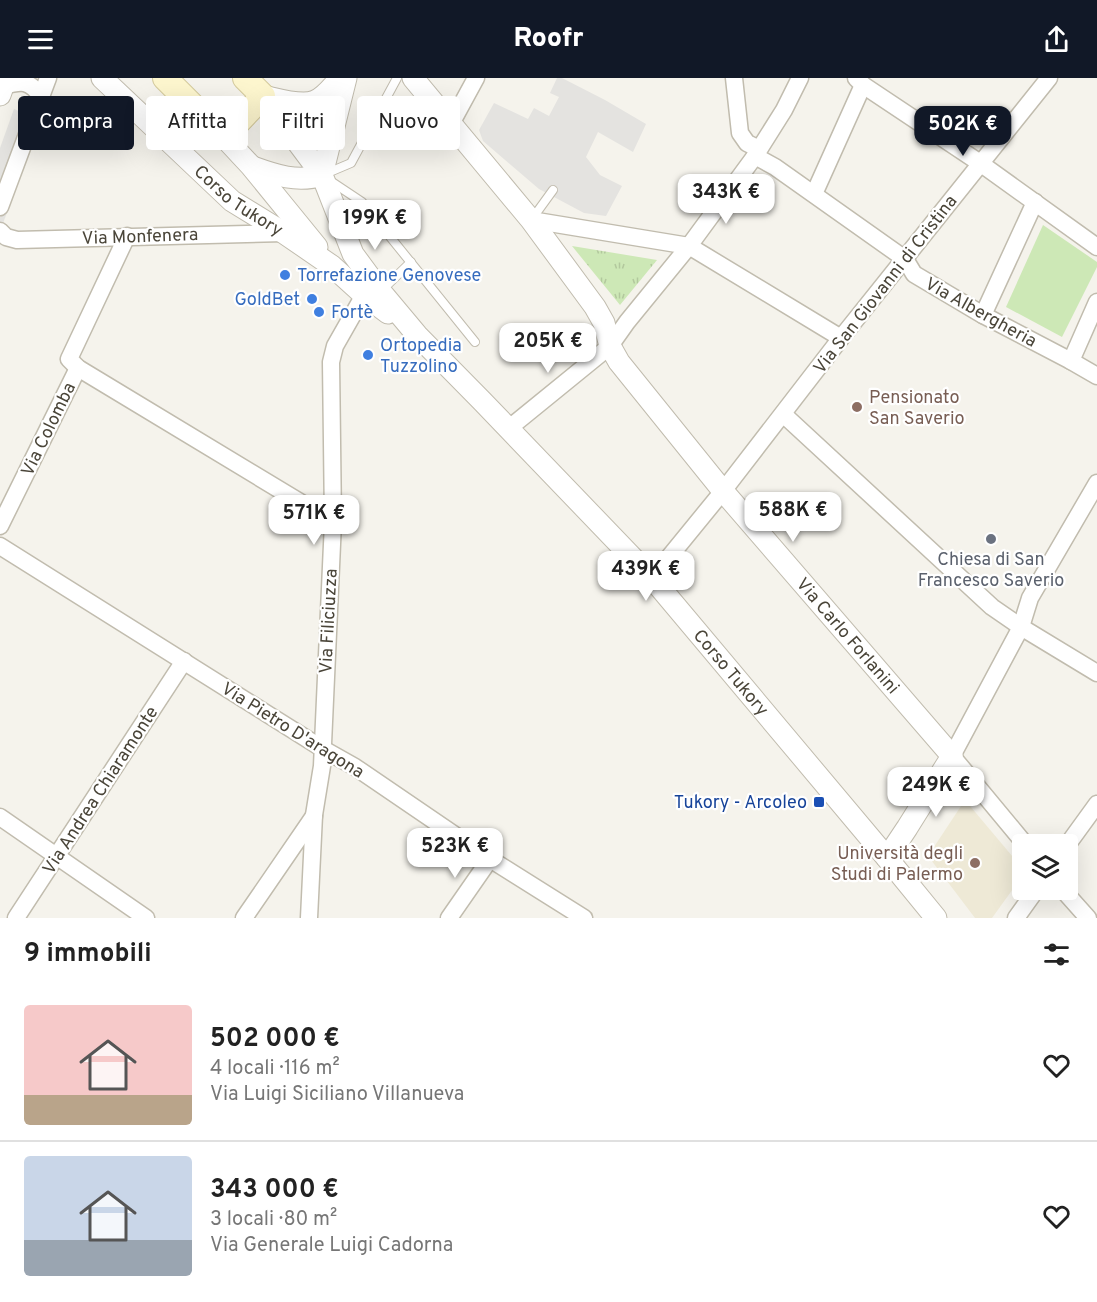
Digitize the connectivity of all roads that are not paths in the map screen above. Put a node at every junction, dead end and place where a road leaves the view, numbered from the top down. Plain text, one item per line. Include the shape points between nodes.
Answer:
1 (48, 78) edge
2 (102, 78) edge
3 (165, 78) edge
4 (245, 78) edge
5 (340, 78) edge
6 (346, 78) edge
7 (397, 78) edge
8 (413, 78) edge
9 (476, 78) edge
10 (734, 78) edge
11 (800, 78) edge
12 (1049, 78) edge
13 (860, 81) edge
14 (3, 86) edge
15 (41, 96) joint
16 (183, 96) edge
17 (262, 96) edge
18 (323, 96) edge
19 (428, 96) edge
20 (260, 98) edge
21 (460, 107) edge
22 (248, 111) edge
23 (460, 135) edge
24 (21, 150) edge
25 (236, 150) edge
26 (302, 150) edge
27 (757, 152) junction
28 (980, 164) junction
29 (251, 166) junction
30 (321, 175) junction
31 (553, 190) dead end
32 (814, 195) junction
33 (1035, 202) junction
34 (0, 207) edge
35 (531, 220) junction
36 (0, 231) edge
37 (284, 233) junction
38 (127, 236) junction
39 (689, 246) junction
40 (1097, 247) edge
41 (905, 259) junction
42 (411, 262) junction
43 (332, 266) junction
44 (372, 294) junction
45 (1097, 302) edge
46 (982, 315) junction
47 (841, 339) junction
48 (476, 342) dead end
49 (610, 345) junction
50 (1071, 361) junction
51 (78, 368) junction
52 (1097, 376) edge
53 (783, 414) junction
54 (508, 429) junction
55 (1097, 483) edge
56 (723, 491) junction
57 (1091, 507) edge
58 (333, 522) junction
59 (0, 526) edge
60 (0, 546) edge
61 (651, 579) junction
62 (1022, 627) junction
63 (184, 662) junction
64 (1097, 673) edge
65 (323, 749) junction
66 (951, 756) junction
67 (1097, 804) edge
68 (314, 815) junction
69 (0, 817) edge
70 (1017, 834) edge
71 (1075, 834) edge
72 (55, 856) junction
73 (887, 858) junction
74 (490, 859) junction
75 (1029, 900) edge
76 (1072, 900) edge
77 (16, 918) edge
78 (146, 918) edge
79 (244, 918) edge
80 (309, 918) edge
81 (449, 918) edge
82 (584, 918) edge
83 (936, 918) edge
84 (1016, 918) edge
85 (1088, 918) edge

1 - 15 street
2 - 37 street, Corso Tukory via 232,201
3 - 16 main road, Corso Tukory
4 - 17 main road, Corso Tukory
5 - 18 street
6 - 30 street
7 - 30 lane via 351,163
8 - 19 street, Via Carlo Forlanini
9 - 21 street
10 - 27 street, Via Albergheria via 740,133
11 - 27 street
12 - 28 street, Via San Giovanni di Cristina
13 - 28 street
13 - 32 street
14 - 15 street via 24,83
20 - 22 main road
23 - 35 street, Via Carlo Forlanini
24 - 34 street
25 - 29 street, Corso Tukory
26 - 30 street, Corso Tukory
27 - 32 street, Via Albergheria
27 - 39 street
28 - 33 street
28 - 41 street, Via San Giovanni di Cristina
29 - 30 street via 290,178
29 - 43 street, Corso Tukory
30 - 42 lane via 362,202
30 - 44 street, Corso Tukory
31 - 35 lane
32 - 41 street, Via Albergheria
33 - 40 street
33 - 46 street
35 - 39 street
35 - 49 street, Via Carlo Forlanini via 595,307
36 - 38 street, Via Monfenera via 17,240
37 - 38 street, Via Monfenera
37 - 43 street, Corso Tukory
38 - 51 street, Via Colomba via 69,359
39 - 47 street
39 - 49 street
41 - 46 street, Via Albergheria via 914,274
41 - 47 street, Via San Giovanni di Cristina
42 - 44 lane
42 - 48 lane
43 - 44 street, Corso Tukory
44 - 54 street, Corso Tukory
44 - 58 street, Via Filiciuzza via 335,346 331,362
45 - 50 street
46 - 50 street, Via Albergheria
47 - 53 street, Via San Giovanni di Cristina
49 - 54 street
49 - 56 street, Via Carlo Forlanini via 619,362
50 - 52 street, Via Albergheria
51 - 58 street
51 - 59 street, Via Colomba
53 - 56 street, Via San Giovanni di Cristina
53 - 62 street via 992,607
54 - 61 street, Corso Tukory
55 - 57 street
56 - 61 street, Via San Giovanni di Cristina
56 - 66 street, Via Carlo Forlanini
57 - 62 street via 1030,598
58 - 65 street, Via Filiciuzza
60 - 63 street, Via Pietro D'aragona
61 - 73 street, Corso Tukory
62 - 64 street
62 - 66 street
63 - 65 street, Via Pietro D'aragona
63 - 72 street, Via Andrea Chiaramonte
65 - 68 street, Via Filiciuzza
65 - 74 street, Via Pietro D'aragona
66 - 70 street
66 - 73 street
67 - 71 street
68 - 79 street
68 - 80 street, Via Filiciuzza
69 - 72 street
72 - 77 street, Via Andrea Chiaramonte
72 - 78 street
73 - 83 street, Corso Tukory
74 - 81 street
74 - 82 street, Via Pietro D'aragona
75 - 84 street
76 - 85 street

